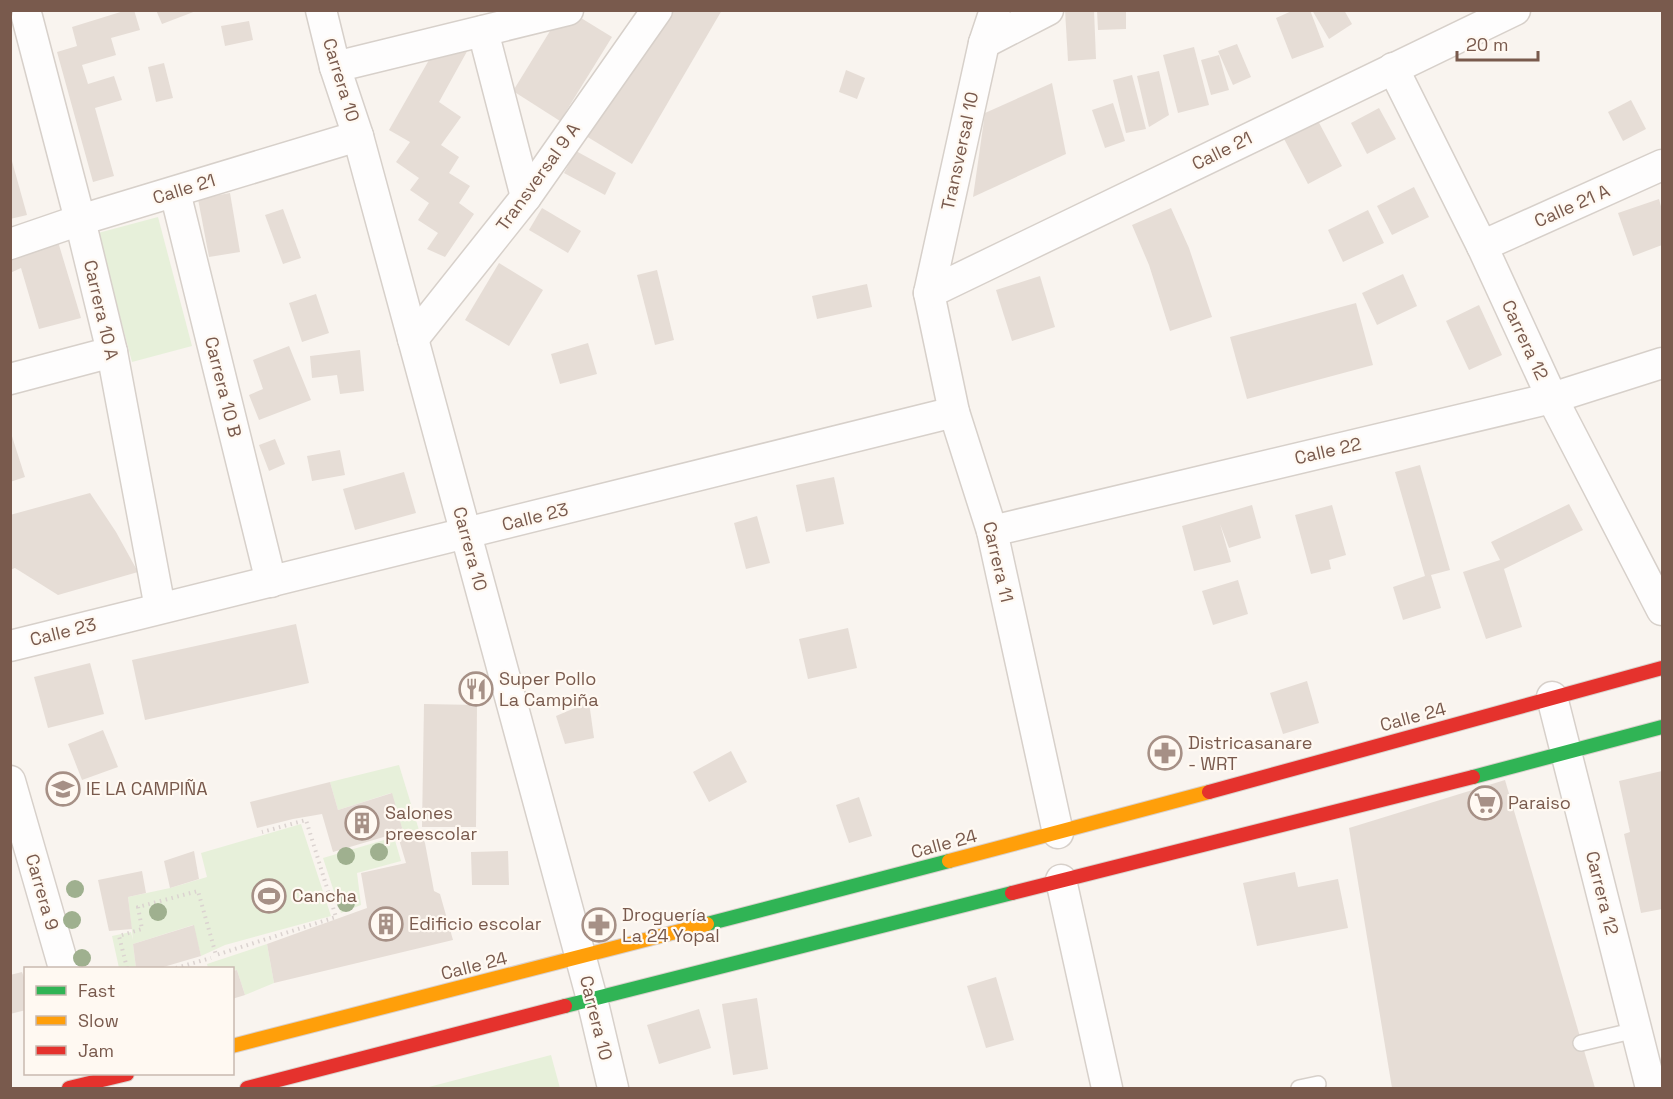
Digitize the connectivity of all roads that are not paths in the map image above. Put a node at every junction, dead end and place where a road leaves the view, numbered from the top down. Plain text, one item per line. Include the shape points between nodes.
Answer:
1 (321, 10) edge
2 (568, 10) edge
3 (657, 10) edge
4 (995, 10) edge
5 (1048, 10) edge
6 (1515, 10) edge
7 (29, 16) edge
8 (483, 31) junction
9 (984, 43) junction
10 (335, 67) junction
11 (1393, 68) junction
12 (358, 136) junction
13 (1662, 165) edge
14 (175, 192) junction
15 (526, 197) junction
16 (80, 220) junction
17 (10, 244) edge
18 (1482, 246) junction
19 (929, 293) junction
20 (413, 339) junction
21 (112, 352) junction
22 (1662, 363) edge
23 (10, 379) edge
24 (1552, 398) junction
25 (954, 412) junction
26 (992, 531) junction
27 (466, 534) junction
28 (271, 582) junction
29 (160, 608) junction
30 (1662, 610) edge
31 (10, 645) edge
32 (1662, 668) edge
33 (1552, 698) junction
34 (1662, 727) edge
35 (1566, 754) junction
36 (10, 781) edge
37 (1058, 832) junction
38 (1061, 880) junction
39 (580, 957) junction
40 (63, 967) edge
41 (592, 999) junction
42 (1636, 1029) junction
43 (1581, 1043) dead end
44 (234, 1045) edge
45 (123, 1075) edge
46 (89, 1083) edge
47 (1318, 1084) dead end
48 (248, 1089) edge
49 (613, 1089) edge
50 (1107, 1089) edge
51 (1299, 1089) edge
52 (1651, 1089) edge

1 - 10 street, Carrera 10
2 - 8 street
3 - 15 street, Transversal 9 A
4 - 9 street, Transversal 10
5 - 9 street
6 - 11 street, Calle 21
7 - 16 street, Carrera 10 A
8 - 10 street
8 - 15 street
9 - 19 street, Transversal 10
10 - 12 street, Carrera 10
11 - 18 street, Carrera 12
11 - 19 street, Calle 21
12 - 14 street, Calle 21
12 - 20 street, Carrera 10
13 - 18 street, Calle 21 A
14 - 16 street, Calle 21
14 - 28 street, Carrera 10 B
15 - 20 street, Transversal 9 A
16 - 17 street, Calle 21
16 - 21 street, Carrera 10 A
18 - 24 street, Carrera 12
19 - 25 street, Carrera 11
20 - 27 street, Carrera 10
21 - 23 street
21 - 29 street, Carrera 10 A
22 - 24 street, Calle 22
24 - 26 street, Calle 22
24 - 30 street, Carrera 12
25 - 26 street, Carrera 11
25 - 27 street, Calle 23
26 - 37 street, Carrera 11
27 - 28 street, Calle 23
27 - 39 street, Carrera 10
28 - 29 street, Calle 23
29 - 31 street, Calle 23
32 - 33 street, Calle 24
33 - 35 street, Carrera 12
33 - 37 street, Calle 24
34 - 35 street
35 - 38 street
35 - 42 street, Carrera 12
36 - 40 street, Carrera 9
37 - 39 street, Calle 24
38 - 41 street
38 - 50 street
39 - 41 street, Carrera 10
39 - 44 street, Calle 24
41 - 48 street
41 - 49 street, Carrera 10
42 - 43 lane
42 - 52 street, Carrera 12
45 - 46 street
47 - 51 lane

